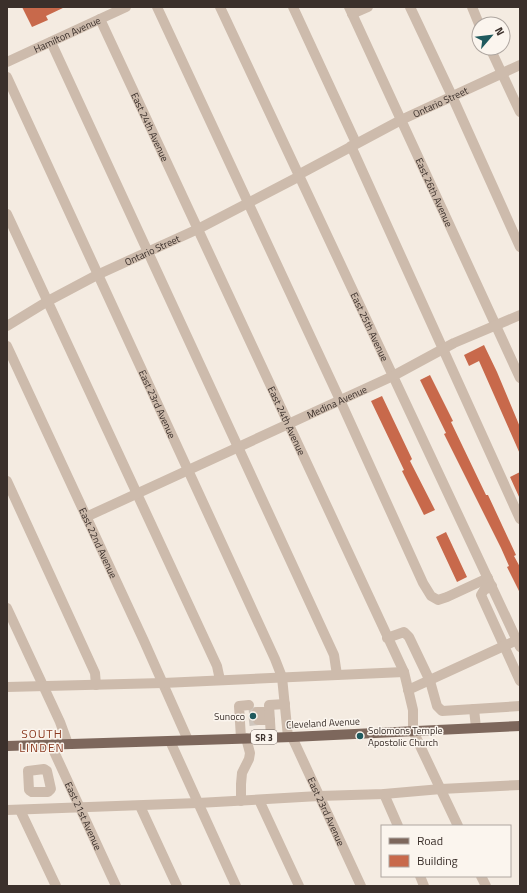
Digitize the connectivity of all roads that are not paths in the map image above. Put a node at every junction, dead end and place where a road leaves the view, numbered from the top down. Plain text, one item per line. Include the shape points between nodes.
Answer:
1 (126, 7) edge
2 (157, 7) edge
3 (220, 7) edge
4 (293, 7) edge
5 (368, 7) edge
6 (410, 7) edge
7 (351, 10) edge
8 (100, 19) junction
9 (51, 42) junction
10 (494, 56) edge
11 (7, 62) edge
12 (520, 65) edge
13 (502, 73) junction
14 (7, 77) edge
15 (452, 96) junction
16 (520, 112) edge
17 (401, 120) junction
18 (354, 145) junction
19 (298, 176) junction
20 (249, 203) junction
21 (7, 214) edge
22 (198, 229) junction
23 (520, 247) edge
24 (148, 252) junction
25 (98, 275) junction
26 (48, 301) junction
27 (520, 315) edge
28 (7, 326) edge
29 (496, 326) junction
30 (7, 346) edge
31 (443, 349) junction
32 (393, 376) junction
33 (520, 378) edge
34 (340, 400) junction
35 (288, 423) junction
36 (238, 447) junction
37 (188, 470) junction
38 (7, 481) edge
39 (136, 494) junction
40 (86, 517) junction
41 (520, 519) edge
42 (490, 582) junction
43 (7, 608) edge
44 (388, 638) junction
45 (518, 644) edge
46 (504, 646) junction
47 (404, 672) junction
48 (337, 675) junction
49 (282, 677) junction
50 (220, 680) junction
51 (430, 681) junction
52 (520, 681) edge
53 (163, 683) junction
54 (96, 685) junction
55 (43, 686) junction
56 (7, 687) edge
57 (408, 690) junction
58 (285, 704) junction
59 (520, 706) edge
60 (474, 709) junction
61 (269, 712) junction
62 (250, 714) junction
63 (520, 726) edge
64 (476, 728) junction
65 (413, 731) junction
66 (271, 737) junction
67 (290, 737) junction
68 (244, 738) junction
69 (188, 740) junction
70 (170, 741) junction
71 (68, 744) junction
72 (51, 745) junction
73 (7, 746) edge
74 (64, 774) junction
75 (49, 779) dead end
76 (520, 785) edge
77 (440, 789) junction
78 (384, 794) junction
79 (319, 796) junction
80 (259, 800) junction
81 (241, 801) junction
82 (198, 803) junction
83 (140, 806) junction
84 (80, 808) junction
85 (7, 810) edge
86 (20, 810) junction
87 (398, 825) edge
88 (458, 825) edge
89 (482, 877) edge
90 (56, 886) edge
91 (116, 886) edge
92 (177, 886) edge
93 (236, 886) edge
94 (299, 886) edge
95 (361, 886) edge
96 (486, 886) edge

1 - 8 street, Hamilton Avenue
2 - 20 street
3 - 19 street, East 25th Avenue
4 - 18 street
5 - 7 street
6 - 15 street
7 - 17 street, East 26th Avenue
8 - 9 street, Hamilton Avenue
8 - 22 street, East 24th Avenue
9 - 11 street, Hamilton Avenue
9 - 24 street
10 - 13 street
12 - 13 street, Ontario Street
13 - 15 street, Ontario Street
13 - 16 street
14 - 25 street, East 23rd Avenue
15 - 17 street, Ontario Street
15 - 23 street
17 - 18 street, Ontario Street
17 - 29 street, East 26th Avenue
18 - 19 street, Ontario Street
18 - 31 street
19 - 20 street, Ontario Street
19 - 32 street, East 25th Avenue
20 - 22 street, Ontario Street
20 - 34 street
21 - 26 street
22 - 24 street, Ontario Street
22 - 35 street, East 24th Avenue
24 - 25 street, Ontario Street
24 - 36 street
25 - 26 street, Ontario Street
25 - 37 street, East 23rd Avenue
26 - 28 street, Ontario Street
26 - 39 street
27 - 29 street, Medina Avenue
29 - 31 street, Medina Avenue
29 - 33 street, East 26th Avenue
30 - 40 street, East 22nd Avenue
31 - 32 street, Medina Avenue
31 - 41 street
32 - 34 street, Medina Avenue
32 - 42 street, East 25th Avenue
34 - 35 street, Medina Avenue
34 - 42 street via 430,596 438,600
35 - 36 street, Medina Avenue
35 - 44 street, East 24th Avenue
36 - 37 street, Medina Avenue
36 - 48 street via 334,655
37 - 39 street, Medina Avenue
37 - 49 street, East 23rd Avenue
38 - 54 street via 95,673
39 - 40 street, Medina Avenue
39 - 50 street via 217,666
40 - 53 street, East 22nd Avenue
42 - 45 street, East 25th Avenue
42 - 46 street via 481,595
43 - 55 street
44 - 47 street, East 24th Avenue
44 - 51 street via 400,632 407,634
45 - 46 street
46 - 51 street
46 - 52 street
47 - 48 street
47 - 57 street, East 24th Avenue
48 - 49 street
49 - 50 street
49 - 58 street, East 23rd Avenue
50 - 53 street
51 - 57 street
51 - 60 street via 440,710
53 - 54 street
53 - 69 street, East 22nd Avenue
54 - 55 street
55 - 56 street
55 - 71 street
57 - 65 street, East 24th Avenue via 413,710
58 - 61 street
58 - 67 street, East 23rd Avenue
59 - 60 street
60 - 64 street
61 - 62 street
61 - 62 street
61 - 66 street
62 - 68 street
63 - 64 main road, Cleveland Avenue / SR 3
64 - 65 main road, Cleveland Avenue / SR 3
65 - 67 main road, Cleveland Avenue / SR 3
65 - 77 street, East 24th Avenue
66 - 67 main road, Cleveland Avenue / SR 3
66 - 68 main road, Cleveland Avenue / SR 3
67 - 79 street, East 23rd Avenue
68 - 69 main road, Cleveland Avenue / SR 3
68 - 81 street via 250,753 242,773
69 - 70 main road, Cleveland Avenue / SR 3
70 - 71 main road, Cleveland Avenue / SR 3
70 - 82 street
71 - 72 main road, Cleveland Avenue / SR 3
72 - 73 main road, Cleveland Avenue / SR 3
72 - 74 street, East 21st Avenue
74 - 75 street
74 - 84 street, East 21st Avenue
76 - 77 street
77 - 78 street
77 - 88 street, East 24th Avenue
78 - 79 street
78 - 87 street
79 - 80 street
79 - 95 street, East 23rd Avenue
80 - 81 street
80 - 94 street
81 - 82 street
82 - 83 street
82 - 93 street
83 - 84 street
83 - 92 street
84 - 86 street
84 - 91 street, East 21st Avenue
85 - 86 street
86 - 90 street
89 - 96 street

